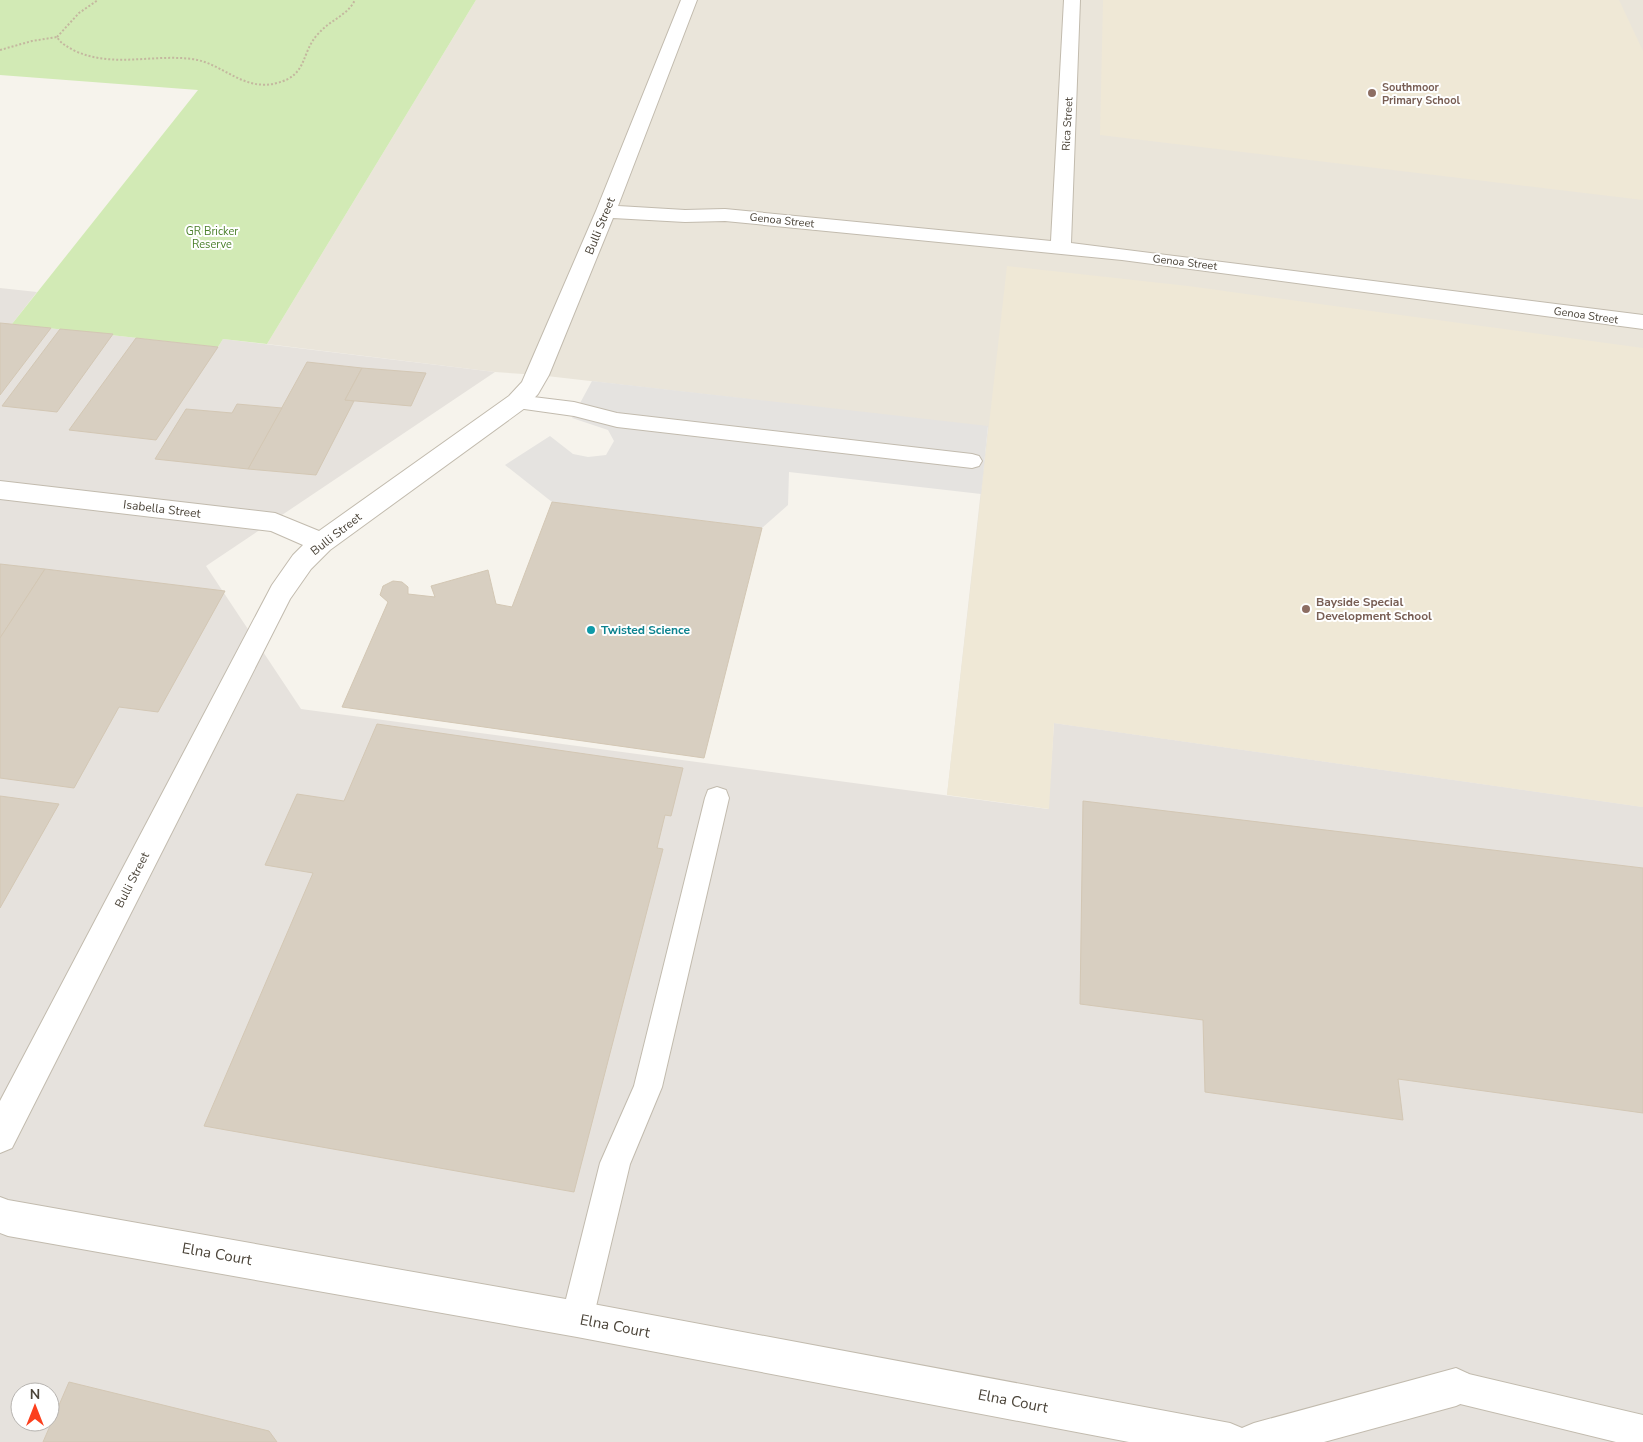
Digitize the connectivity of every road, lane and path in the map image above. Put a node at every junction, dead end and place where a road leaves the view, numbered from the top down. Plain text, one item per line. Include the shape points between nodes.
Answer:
1 (98, 0) edge
2 (355, 0) edge
3 (689, 0) edge
4 (1072, 0) edge
5 (57, 37) junction
6 (0, 50) edge
7 (609, 204) junction
8 (1060, 248) junction
9 (1643, 322) edge
10 (517, 402) junction
11 (972, 461) dead end
12 (0, 490) edge
13 (321, 543) junction
14 (717, 798) dead end
15 (0, 1136) edge
16 (0, 1215) edge
17 (577, 1319) junction
18 (1456, 1387) joint
19 (1643, 1432) edge
20 (1230, 1442) edge
21 (1254, 1442) edge

1 - 5 path via 78,13
2 - 5 path via 347,12 317,34 298,74 266,86 242,83 206,61 178,58 113,61 95,58 68,47
3 - 7 street, Bulli Street
4 - 8 street, Rica Street
5 - 6 path
7 - 8 street, Genoa Street via 685,216 725,215
7 - 10 street, Bulli Street via 538,375
8 - 9 street, Genoa Street
10 - 11 lane via 574,409 617,420
10 - 13 street, Bulli Street
12 - 13 street, Isabella Street via 275,522
13 - 15 street, Bulli Street via 302,562 281,592
14 - 17 lane via 648,1086 614,1163
16 - 17 street, Elna Court
17 - 20 street, Elna Court
18 - 19 lane
18 - 21 street

